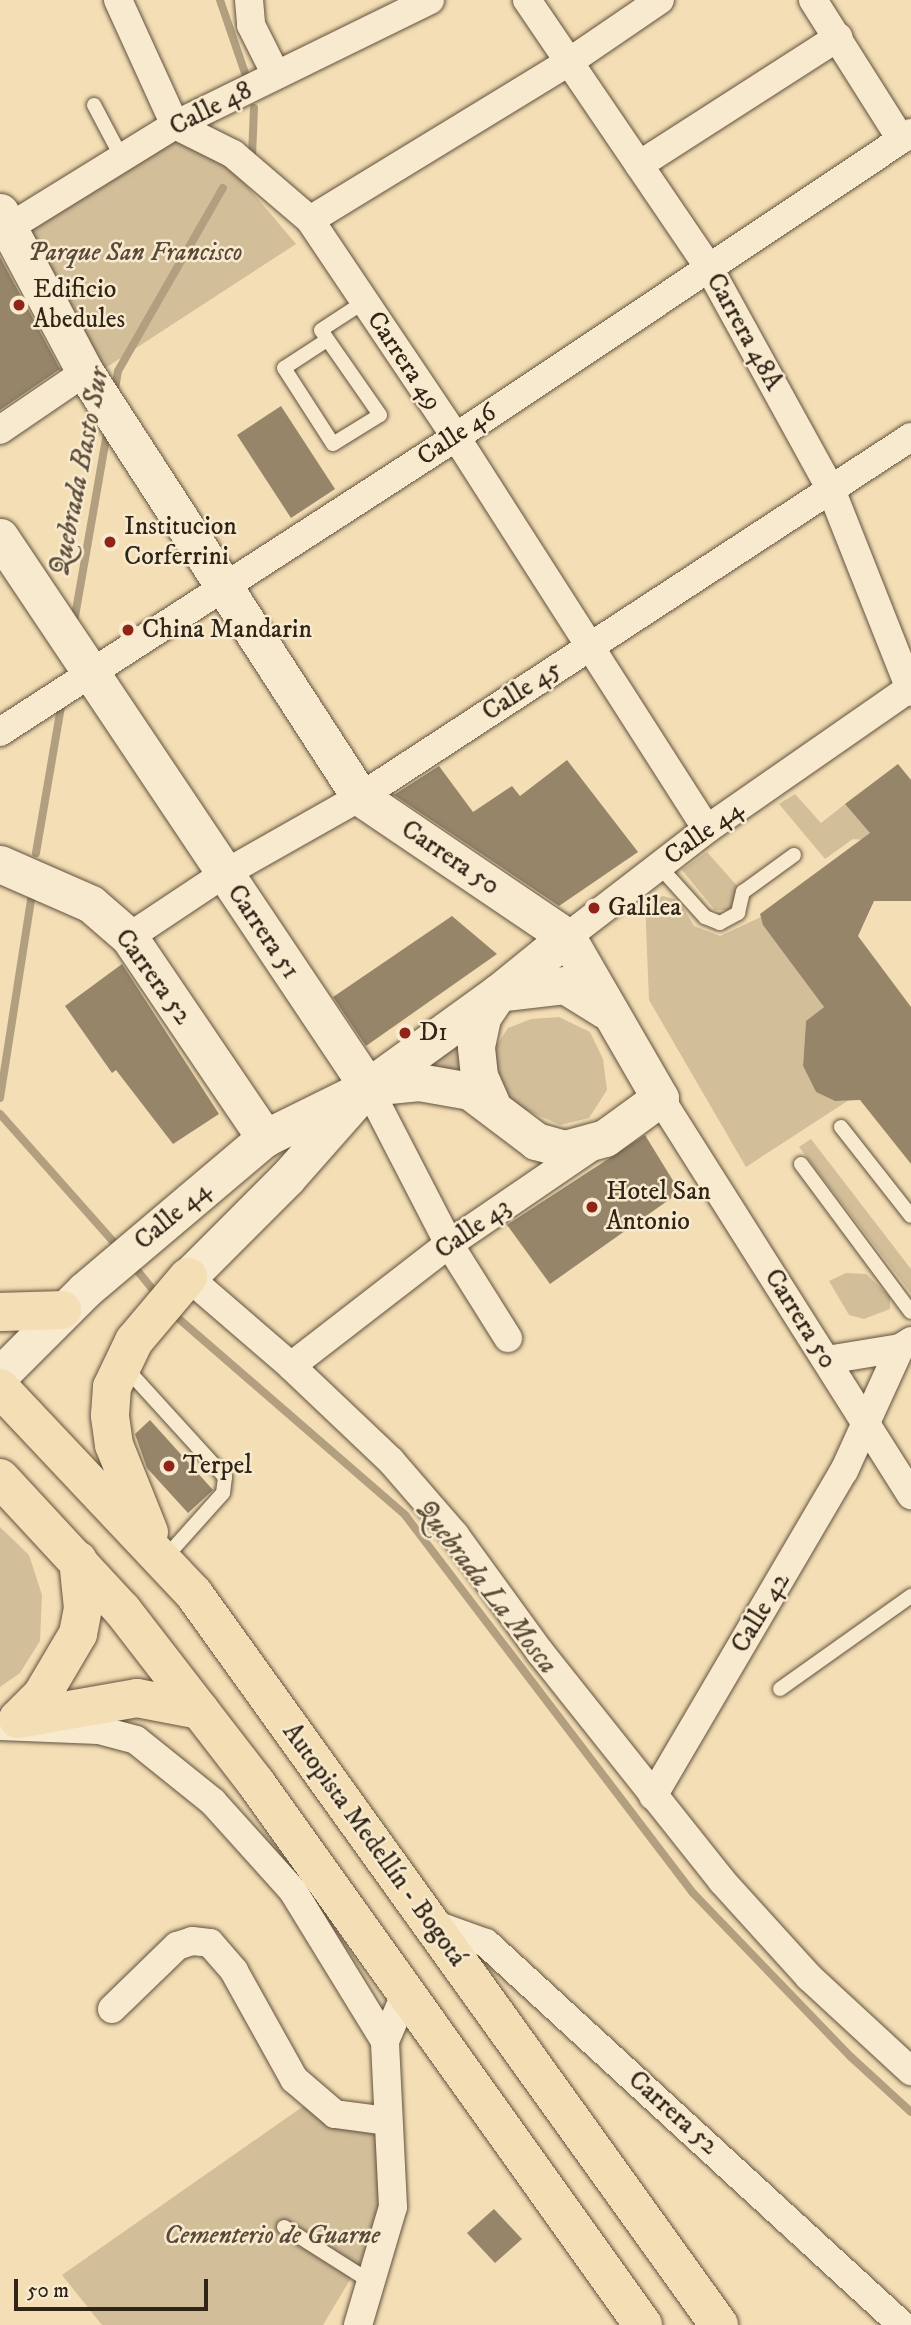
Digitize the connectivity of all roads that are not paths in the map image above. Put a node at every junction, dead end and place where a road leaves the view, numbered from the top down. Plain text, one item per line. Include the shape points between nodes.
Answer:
1 (118, 0) edge
2 (248, 0) edge
3 (430, 0) edge
4 (527, 0) edge
5 (660, 0) edge
6 (813, 0) edge
7 (838, 37) junction
8 (569, 62) junction
9 (276, 75) junction
10 (94, 105) dead end
11 (175, 125) junction
12 (906, 136) edge
13 (121, 158) junction
14 (639, 165) junction
15 (310, 220) junction
16 (3, 224) edge
17 (708, 266) junction
18 (364, 302) junction
19 (327, 340) junction
20 (92, 383) junction
21 (0, 429) edge
22 (456, 437) junction
23 (911, 437) edge
24 (832, 492) junction
25 (0, 537) edge
26 (222, 588) junction
27 (592, 646) junction
28 (91, 671) junction
29 (911, 689) edge
30 (0, 732) edge
31 (360, 797) junction
32 (707, 829) junction
33 (793, 855) dead end
34 (0, 864) edge
35 (659, 866) junction
36 (224, 874) junction
37 (129, 937) junction
38 (567, 937) junction
39 (498, 993) junction
40 (616, 1023) junction
41 (368, 1087) junction
42 (660, 1098) junction
43 (491, 1103) junction
44 (841, 1127) dead end
45 (265, 1138) junction
46 (605, 1138) junction
47 (801, 1164) dead end
48 (911, 1216) edge
49 (449, 1244) junction
50 (183, 1282) junction
51 (73, 1300) junction
52 (0, 1312) edge
53 (911, 1312) edge
54 (508, 1338) dead end
55 (906, 1345) edge
56 (127, 1351) junction
57 (827, 1360) junction
58 (10, 1363) edge
59 (291, 1366) junction
60 (0, 1388) edge
61 (864, 1426) junction
62 (0, 1478) edge
63 (911, 1495) edge
64 (160, 1555) junction
65 (78, 1560) junction
66 (911, 1596) edge
67 (780, 1689) dead end
68 (200, 1710) junction
69 (6, 1723) edge
70 (653, 1796) junction
71 (430, 1923) junction
72 (405, 1995) junction
73 (112, 2009) dead end
74 (385, 2041) junction
75 (911, 2071) edge
76 (387, 2121) junction
77 (284, 2227) dead end
78 (371, 2282) junction
79 (358, 2325) edge
80 (643, 2325) edge
81 (719, 2325) edge
82 (902, 2325) edge

1 - 11 street
2 - 9 street via 251,26
3 - 9 street, Calle 48
4 - 8 street, Carrera 48A
5 - 8 street
6 - 7 street
7 - 12 street
7 - 14 street
8 - 14 street, Carrera 48A
8 - 15 street
9 - 11 street, Calle 48
10 - 13 lane
11 - 13 street, Calle 48
11 - 15 street, Carrera 49 via 233,154
12 - 17 street, Calle 46
13 - 16 street, Calle 48
14 - 17 street, Carrera 48A
15 - 18 street, Carrera 49
16 - 20 street, Carrera 50
17 - 22 street, Calle 46
17 - 24 street, Carrera 48A
18 - 19 lane via 321,330
18 - 22 street, Carrera 49
19 - 19 lane via 380,415 333,444 284,368
20 - 21 street
20 - 26 street, Carrera 50
22 - 26 street, Calle 46
22 - 27 street, Carrera 49
23 - 24 street, Calle 45
24 - 27 street, Calle 45
24 - 29 street, Carrera 48A
25 - 28 street, Carrera 51
26 - 28 street, Calle 46
26 - 31 street, Carrera 50
27 - 31 street, Calle 45
27 - 32 street, Carrera 49
28 - 30 street, Calle 46
28 - 36 street, Carrera 51
29 - 32 street, Calle 44
31 - 36 street, Calle 45
31 - 38 street, Carrera 50
32 - 35 street, Calle 44
33 - 35 lane via 743,892 738,913 720,923 705,917
34 - 37 street, Carrera 52 via 91,904
35 - 38 street, Calle 44
36 - 37 street, Calle 45
36 - 41 street, Carrera 51
37 - 45 street, Carrera 52
38 - 39 street, Calle 44
38 - 40 street, Carrera 50
39 - 40 street via 565,985
39 - 41 street, Calle 44
39 - 43 street via 482,1017 476,1046 479,1076
40 - 42 street, Carrera 50
40 - 46 street via 632,1066 629,1098
41 - 43 street via 399,1081 442,1084 470,1091
41 - 45 street, Calle 44
41 - 49 street, Carrera 51
41 - 50 street, Calle 44 via 287,1178
42 - 46 street, Calle 43
42 - 57 street, Carrera 50
43 - 46 street via 510,1126 536,1142 565,1149
44 - 48 lane
45 - 51 street, Calle 44
46 - 49 street, Calle 43
47 - 53 lane
49 - 54 street, Carrera 51
49 - 59 street, Calle 43
50 - 56 highway
50 - 59 street
51 - 52 highway
51 - 58 street, Calle 44
55 - 57 street
55 - 61 street, Calle 42
56 - 64 highway via 110,1415 114,1445
56 - 64 lane via 225,1477 223,1493
57 - 61 street, Carrera 50
59 - 70 street via 390,1461 455,1535
60 - 64 highway, Autopista Medellín - Bogotá
61 - 63 street, Carrera 50
61 - 70 street, Calle 42 via 844,1471
62 - 65 highway
64 - 71 highway, Autopista Medellín - Bogotá via 239,1654
65 - 68 highway
65 - 69 highway via 83,1608 78,1634 42,1695
66 - 67 lane
68 - 69 highway via 137,1698
68 - 72 highway
69 - 74 street via 99,1730 136,1740 214,1802 293,1891
70 - 75 street via 809,1977
71 - 81 highway, Autopista Medellín - Bogotá
71 - 82 street, Carrera 52 via 486,1943
72 - 74 street
72 - 80 highway
73 - 76 street via 177,1946 192,1941 210,1943 234,1971 294,2079 335,2114
74 - 76 street
76 - 78 street via 393,2207
77 - 78 lane
78 - 79 street

